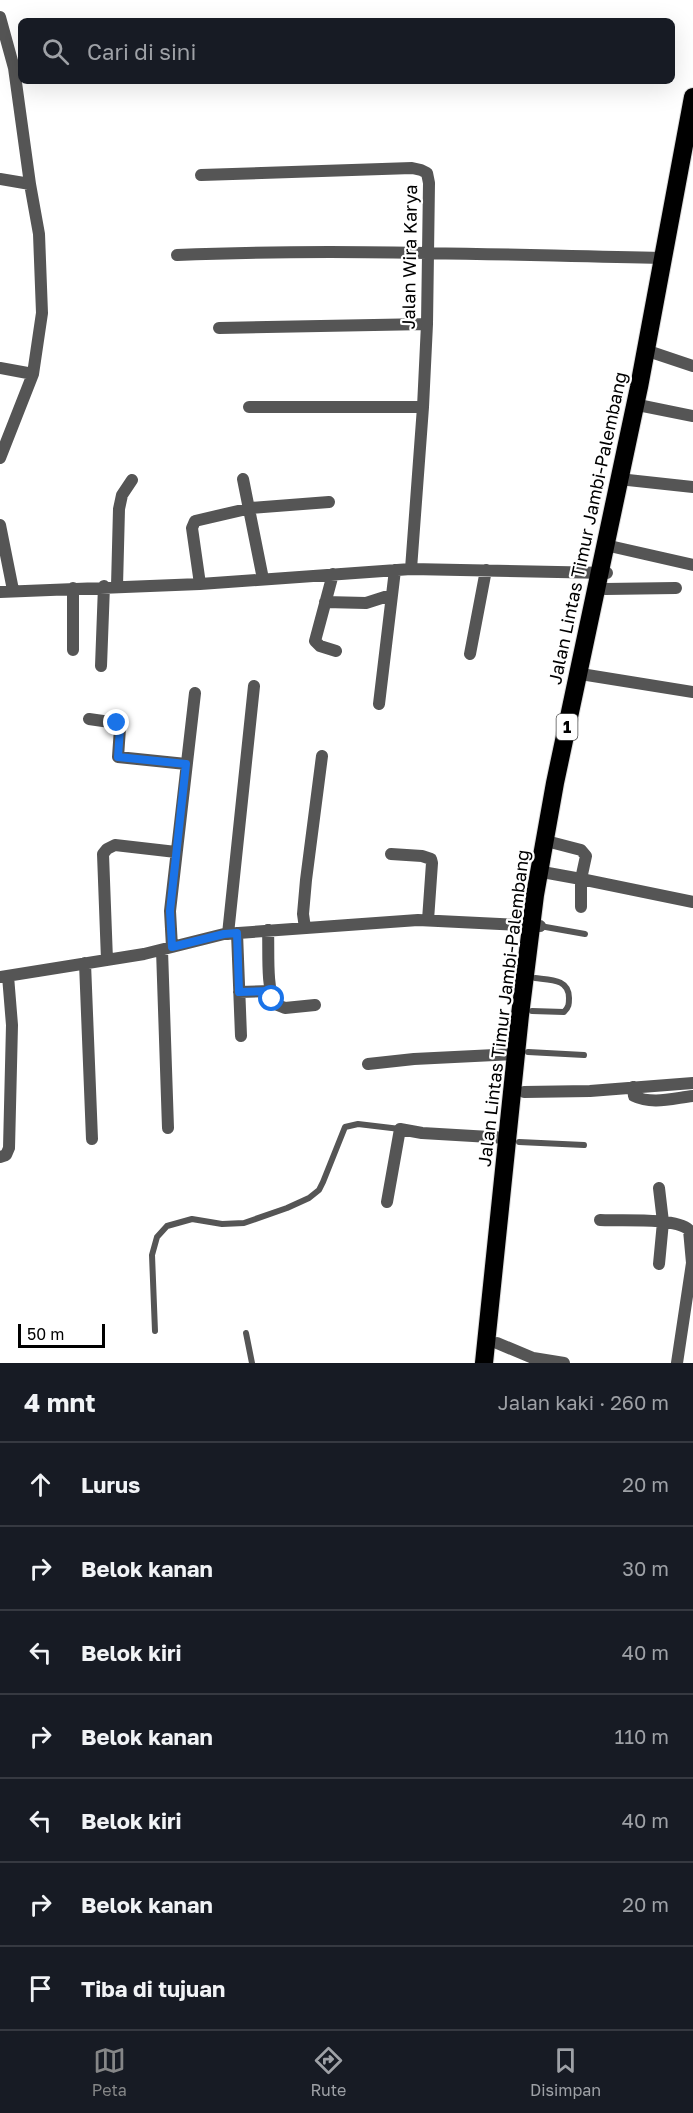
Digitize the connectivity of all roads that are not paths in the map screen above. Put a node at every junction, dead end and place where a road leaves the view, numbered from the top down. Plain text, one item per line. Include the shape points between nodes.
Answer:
1 (0, 17) edge
2 (693, 97) edge
3 (693, 158) edge
4 (201, 175) dead end
5 (0, 179) edge
6 (30, 184) junction
7 (428, 253) junction
8 (177, 255) dead end
9 (662, 258) junction
10 (427, 324) junction
11 (219, 328) dead end
12 (654, 353) junction
13 (693, 366) edge
14 (0, 368) edge
15 (33, 374) junction
16 (423, 406) junction
17 (643, 406) junction
18 (249, 407) dead end
19 (693, 416) edge
20 (0, 458) edge
21 (243, 479) dead end
22 (132, 480) dead end
23 (628, 480) junction
24 (693, 487) edge
25 (329, 502) dead end
26 (250, 508) junction
27 (0, 525) edge
28 (614, 547) junction
29 (693, 565) edge
30 (411, 569) junction
31 (395, 570) junction
32 (486, 570) junction
33 (333, 574) junction
34 (604, 578) junction
35 (263, 579) junction
36 (200, 584) junction
37 (104, 586) junction
38 (117, 586) junction
39 (73, 588) junction
40 (676, 588) dead end
41 (13, 590) junction
42 (0, 592) edge
43 (391, 595) junction
44 (325, 602) junction
45 (73, 651) dead end
46 (336, 651) dead end
47 (470, 654) dead end
48 (101, 666) dead end
49 (587, 675) junction
50 (254, 686) dead end
51 (693, 692) edge
52 (195, 693) dead end
53 (379, 704) dead end
54 (89, 718) dead end
55 (322, 756) dead end
56 (186, 764) junction
57 (554, 843) junction
58 (176, 852) junction
59 (391, 854) dead end
60 (548, 873) junction
61 (581, 879) junction
62 (693, 902) edge
63 (581, 907) dead end
64 (428, 920) junction
65 (536, 926) junction
66 (305, 927) junction
67 (268, 930) junction
68 (232, 933) junction
69 (585, 934) dead end
70 (167, 949) junction
71 (107, 960) junction
72 (86, 963) junction
73 (4, 976) edge
74 (535, 978) junction
75 (271, 991) junction
76 (239, 992) junction
77 (315, 1005) dead end
78 (532, 1011) junction
79 (242, 1036) dead end
80 (522, 1053) junction
81 (584, 1055) dead end
82 (368, 1064) dead end
83 (693, 1083) edge
84 (633, 1087) junction
85 (524, 1092) junction
86 (693, 1096) edge
87 (168, 1128) dead end
88 (400, 1129) junction
89 (92, 1139) dead end
90 (513, 1140) junction
91 (584, 1144) dead end
92 (0, 1157) edge
93 (659, 1188) dead end
94 (387, 1202) dead end
95 (600, 1220) dead end
96 (663, 1222) junction
97 (659, 1264) dead end
98 (156, 1330) dead end
99 (246, 1333) dead end
100 (497, 1343) junction
101 (252, 1363) edge
102 (484, 1363) edge
103 (495, 1363) edge
104 (564, 1363) edge
105 (677, 1363) edge

1 - 6 street via 16,79
2 - 9 highway, Jalan Lintas Timur Jambi-Palembang / 1
3 - 12 highway, Jalan Lintas Timur Jambi-Palembang / 1
4 - 7 street, Jalan Wira Karya via 421,170 427,174 429,183
5 - 6 street
6 - 15 street via 39,234 42,313
7 - 8 street
7 - 9 street
7 - 10 street, Jalan Wira Karya
9 - 34 highway, Jalan Lintas Timur Jambi-Palembang / 1
10 - 11 street
10 - 16 street, Jalan Wira Karya
12 - 13 street
12 - 17 highway, Jalan Lintas Timur Jambi-Palembang / 1
14 - 15 street
15 - 20 street
16 - 18 street
16 - 30 street, Jalan Wira Karya
17 - 19 street
17 - 23 highway, Jalan Lintas Timur Jambi-Palembang / 1
21 - 26 street
22 - 38 street via 120,504
23 - 24 street
23 - 28 highway, Jalan Lintas Timur Jambi-Palembang / 1
25 - 26 street
26 - 35 street
26 - 36 street via 199,519 193,524
27 - 41 street
28 - 29 street
28 - 34 highway, Jalan Lintas Timur Jambi-Palembang / 1
30 - 31 street
30 - 32 street
31 - 33 street
31 - 43 street
32 - 34 street
32 - 47 street
33 - 35 street
33 - 44 street
34 - 40 street
34 - 49 highway, Jalan Lintas Timur Jambi-Palembang / 1
34 - 65 highway, Jalan Lintas Timur Jambi-Palembang / 1 via 555,783
35 - 36 street
36 - 38 street
37 - 38 street
37 - 39 street
37 - 48 street
39 - 41 street
39 - 45 street
41 - 42 street
43 - 44 street via 366,603
43 - 53 street
44 - 46 street via 315,641
49 - 51 street
49 - 57 highway, Jalan Lintas Timur Jambi-Palembang / 1
50 - 68 street
52 - 56 street
54 - 56 street via 117,723 118,757
55 - 66 street via 306,880
56 - 58 street
57 - 60 highway, Jalan Lintas Timur Jambi-Palembang / 1
57 - 61 street via 584,853
58 - 70 street
58 - 71 street via 115,845 103,855
59 - 64 street via 431,859
60 - 61 street
60 - 65 highway, Jalan Lintas Timur Jambi-Palembang / 1
61 - 62 street
61 - 63 street
64 - 65 street
64 - 66 street
65 - 69 lane
65 - 74 highway, Jalan Lintas Timur Jambi-Palembang / 1
65 - 80 highway, Jalan Lintas Timur Jambi-Palembang / 1
66 - 67 street
67 - 68 street
67 - 75 street
68 - 70 street
68 - 76 street
70 - 71 street
70 - 87 street
71 - 72 street
72 - 73 street
72 - 89 street
73 - 92 street via 12,1026 9,1148
74 - 78 highway, Jalan Lintas Timur Jambi-Palembang / 1
74 - 78 lane via 566,985 569,1003 564,1012
75 - 76 street
75 - 77 street via 279,1007
76 - 79 street
78 - 80 highway, Jalan Lintas Timur Jambi-Palembang / 1
80 - 81 lane
80 - 82 street
80 - 85 highway, Jalan Lintas Timur Jambi-Palembang / 1
80 - 90 highway, Jalan Lintas Timur Jambi-Palembang / 1
83 - 84 street
84 - 85 street
84 - 86 street via 634,1096 643,1099 666,1101
85 - 90 highway, Jalan Lintas Timur Jambi-Palembang / 1
88 - 90 street
88 - 94 street
88 - 98 lane via 358,1124 345,1127 319,1190 287,1208 244,1223 192,1219 167,1226 157,1237 152,1255
90 - 91 lane
90 - 100 highway, Jalan Lintas Timur Jambi-Palembang / 1
90 - 102 highway, Jalan Lintas Timur Jambi-Palembang / 1
93 - 96 street
95 - 96 street
96 - 97 street
96 - 105 street via 689,1230 692,1263
99 - 101 lane
100 - 103 highway, Jalan Lintas Timur Jambi-Palembang / 1
100 - 104 street via 533,1358

